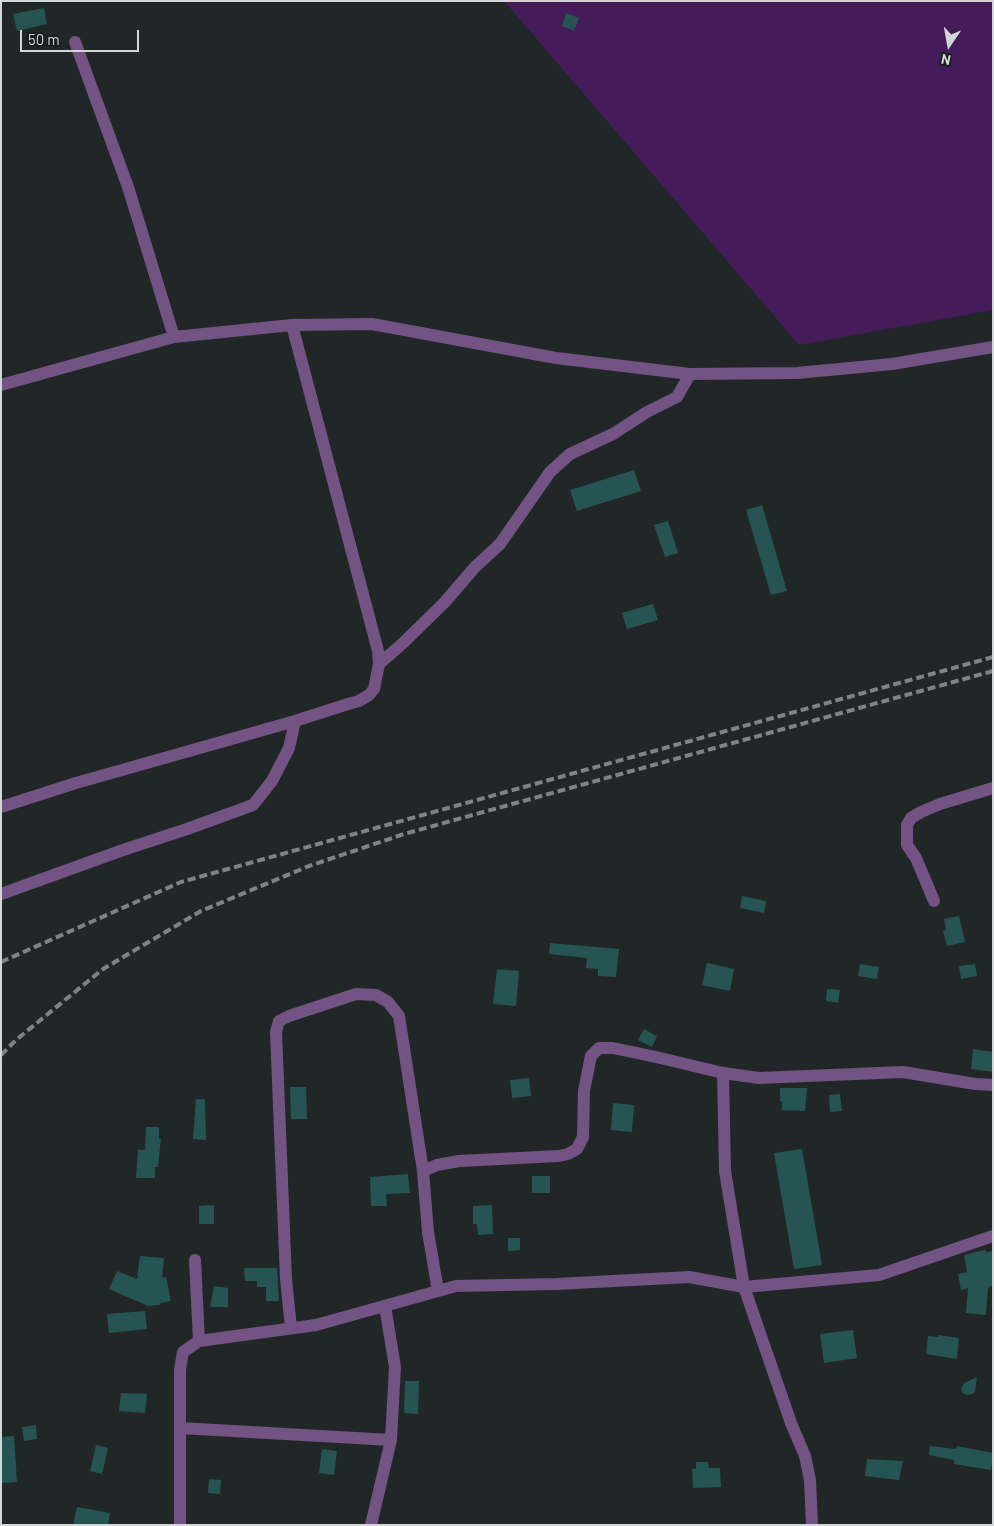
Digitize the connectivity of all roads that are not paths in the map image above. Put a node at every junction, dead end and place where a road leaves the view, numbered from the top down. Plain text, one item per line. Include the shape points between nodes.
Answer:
1 (75, 42) dead end
2 (292, 325) junction
3 (174, 337) junction
4 (993, 347) edge
5 (690, 374) junction
6 (1, 385) edge
7 (379, 664) junction
8 (295, 721) junction
9 (993, 788) edge
10 (1, 807) edge
11 (1, 894) edge
12 (934, 901) dead end
13 (723, 1073) junction
14 (993, 1085) edge
15 (423, 1171) junction
16 (993, 1236) edge
17 (195, 1260) dead end
18 (744, 1287) junction
19 (438, 1291) junction
20 (385, 1306) junction
21 (291, 1328) junction
22 (199, 1341) junction
23 (180, 1428) junction
24 (391, 1440) junction
25 (180, 1525) edge
26 (372, 1525) edge
27 (812, 1525) edge

1 - 3 street via 128,187
2 - 3 street
2 - 5 street via 372,324 556,358
2 - 7 street
3 - 6 street
4 - 5 street via 892,364 797,373
5 - 7 street via 677,397 613,434 570,454 550,472 500,544
7 - 8 street via 374,689 368,695 359,701
8 - 10 street
8 - 11 street via 289,748 272,781 254,805
9 - 12 street via 921,812 907,825 907,845
13 - 14 street via 759,1078 903,1072
13 - 15 street via 613,1048 599,1048 591,1056 584,1091 583,1137 577,1149 559,1156 459,1161
13 - 18 street via 726,1171
15 - 19 street via 428,1232
15 - 21 street via 400,1016 388,1002 376,994 356,994 279,1021 276,1032 286,1279
16 - 18 street via 879,1275
17 - 22 street
18 - 19 street via 689,1277 456,1286
18 - 27 street via 805,1456 810,1480
19 - 20 street
20 - 21 street via 316,1325
20 - 24 street via 395,1367
21 - 22 street
22 - 23 street via 183,1352
23 - 24 street
23 - 25 street
24 - 26 street

